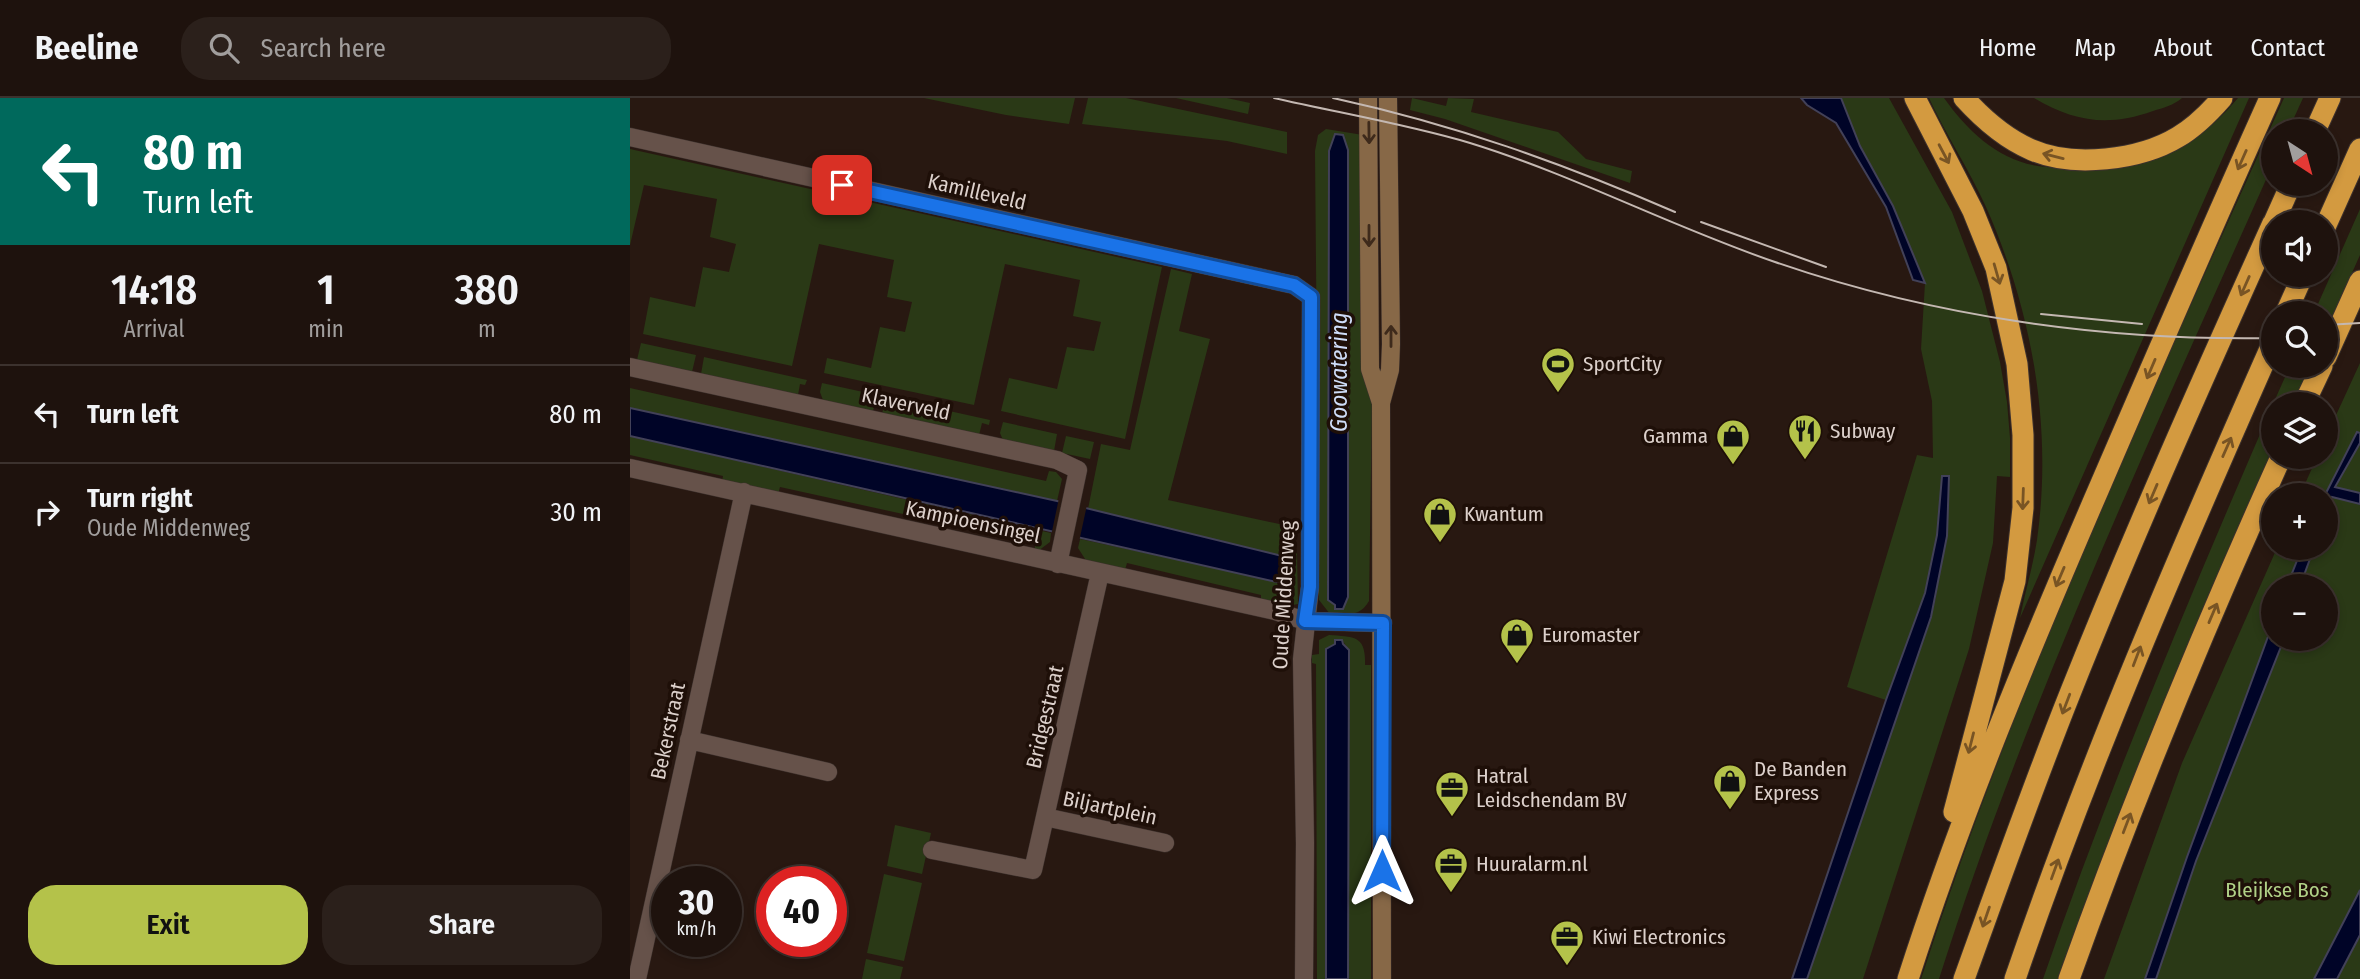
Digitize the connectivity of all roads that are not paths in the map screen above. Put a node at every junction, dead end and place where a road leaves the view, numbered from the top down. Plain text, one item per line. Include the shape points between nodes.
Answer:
1 (1368, 98) edge
2 (1388, 98) edge
3 (1915, 98) edge
4 (1964, 98) edge
5 (2222, 98) edge
6 (2270, 98) edge
7 (2330, 98) edge
8 (2320, 119) edge
9 (630, 138) edge
10 (2360, 149) edge
11 (2333, 210) edge
12 (2261, 252) edge
13 (2360, 281) edge
14 (1311, 297) joint
15 (2338, 330) edge
16 (630, 367) edge
17 (2261, 369) edge
18 (1381, 403) junction
19 (630, 468) edge
20 (2276, 469) edge
21 (744, 492) junction
22 (1058, 564) junction
23 (1100, 573) junction
24 (1305, 621) junction
25 (1383, 623) junction
26 (689, 740) junction
27 (828, 772) dead end
28 (1045, 817) junction
29 (1165, 843) dead end
30 (932, 850) dead end
31 (1930, 909) junction
32 (637, 979) edge
33 (1304, 979) edge
34 (1382, 979) edge
35 (1908, 979) edge
36 (1964, 979) edge
37 (2015, 979) edge
38 (2069, 979) edge

1 -> 18 street via 1369,349
18 -> 2 street via 1391,344
3 -> 31 highway via 1996,268 2017,364 2023,435 2023,509 2014,581
5 -> 4 highway via 2175,139 2130,154 2079,160 2046,155 2022,145
6 -> 31 highway via 2049,603
7 - 8 highway
9 - 14 street, Kamilleveld via 1294,285
10 - 11 highway
12 -> 36 highway via 2081,667
13 - 15 highway
14 - 24 street, Oude Middenweg via 1310,587
16 - 22 street, Klaverveld via 1057,460 1078,470
37 -> 17 highway via 2153,615
18 - 25 street
19 - 21 street, Kampioensingel
38 -> 20 highway via 2168,720
21 - 22 street, Kampioensingel
21 - 26 street, Bekerstraat
22 - 23 street, Kampioensingel
23 - 24 street, Kampioensingel
23 - 28 street, Bridgestraat
24 - 25 street, Kampioensingel
24 - 33 street, Oude Middenweg
25 - 34 street
26 - 27 street
26 - 32 street, Bekerstraat
28 - 29 street, Biljartplein
28 - 30 street, Bridgestraat via 1034,870
31 - 35 highway

